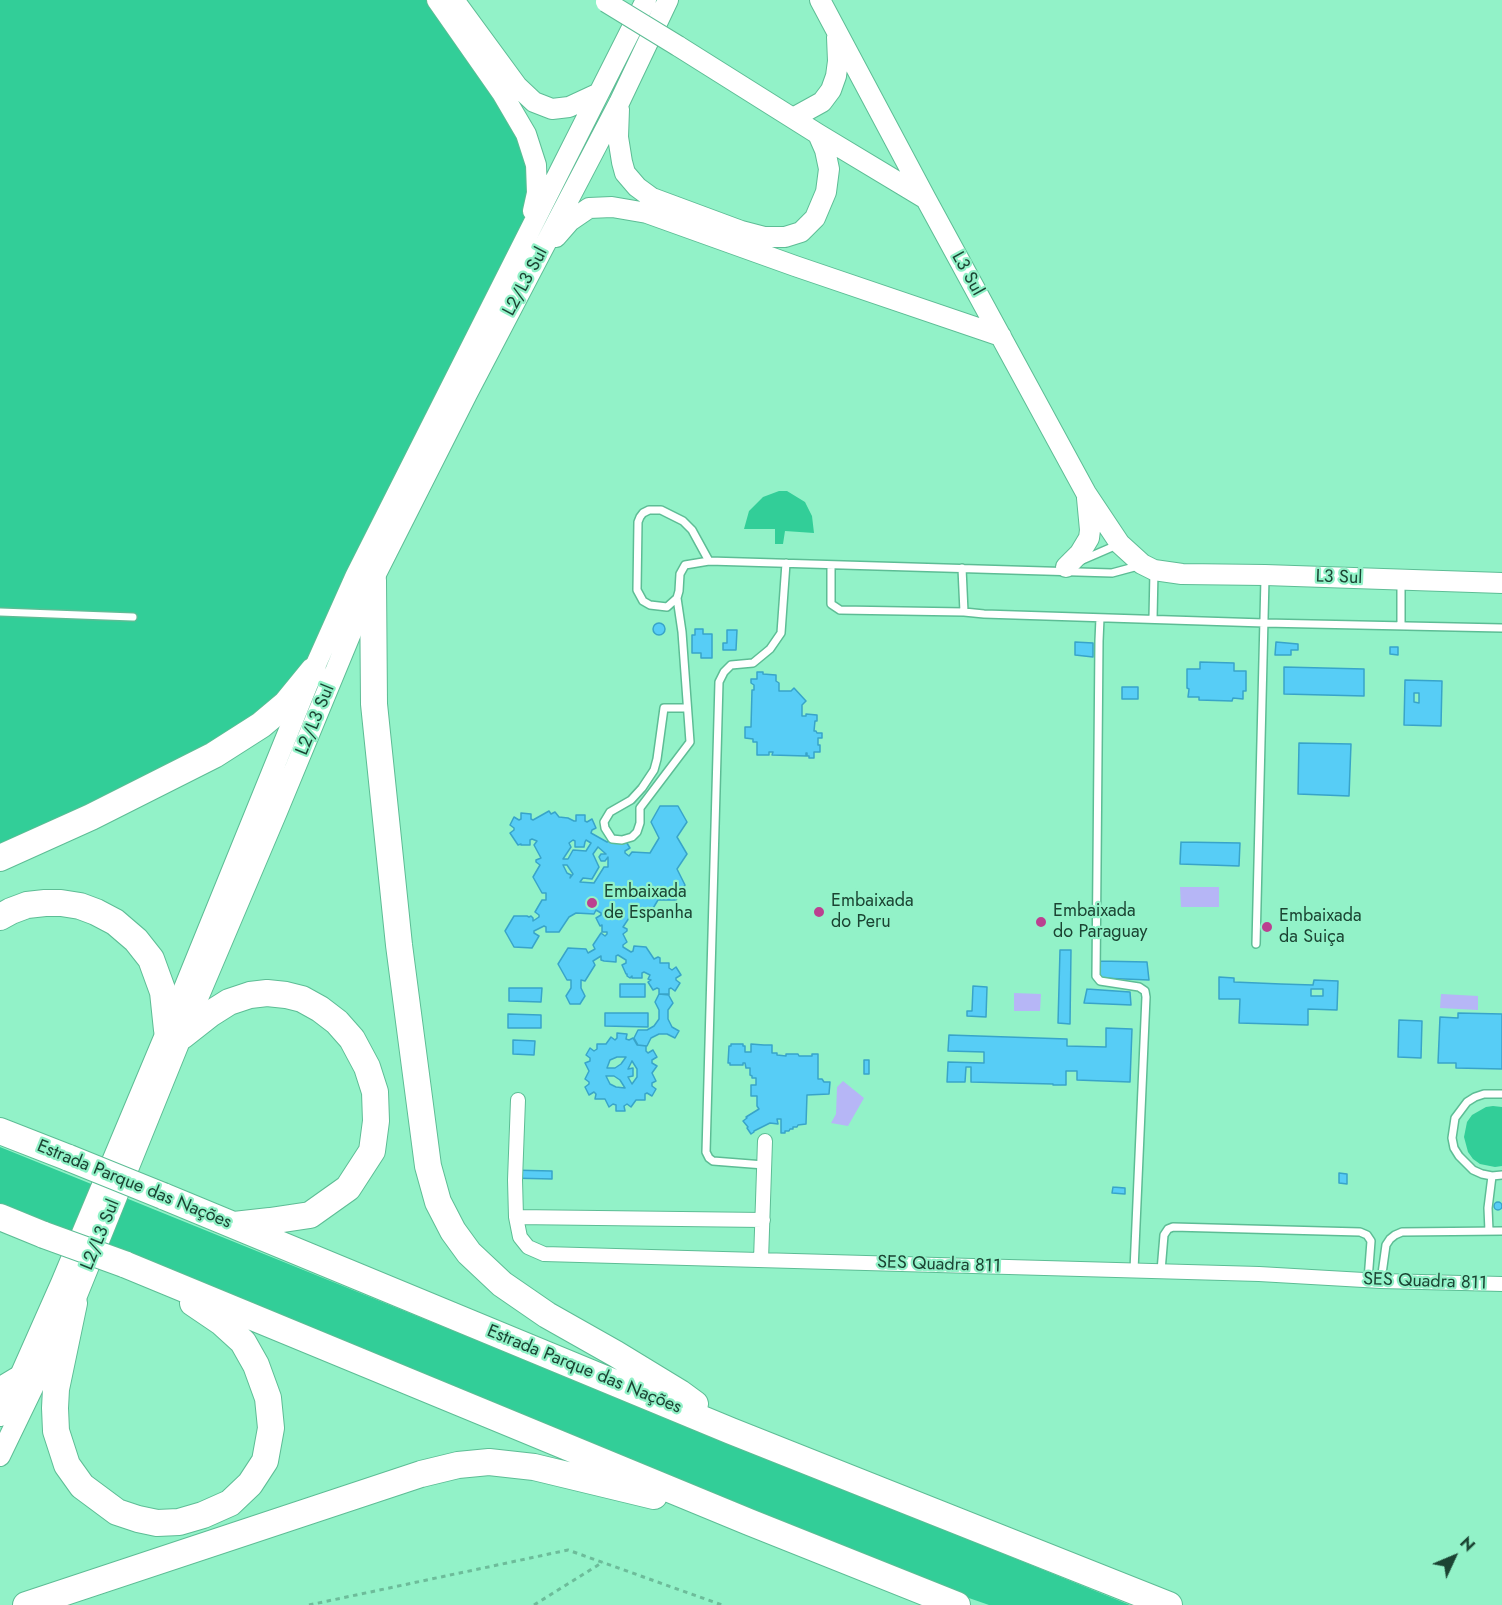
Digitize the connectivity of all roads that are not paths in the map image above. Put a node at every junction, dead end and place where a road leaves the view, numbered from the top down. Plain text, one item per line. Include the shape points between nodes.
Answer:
1 (437, 0) edge
2 (454, 0) edge
3 (646, 0) edge
4 (668, 0) edge
5 (820, 0) edge
6 (605, 1) edge
7 (837, 32) junction
8 (597, 94) junction
9 (619, 103) junction
10 (793, 118) junction
11 (818, 134) junction
12 (926, 200) junction
13 (527, 234) junction
14 (540, 255) junction
15 (1001, 336) junction
16 (1086, 493) junction
17 (1120, 544) junction
18 (709, 561) junction
19 (786, 564) junction
20 (831, 565) junction
21 (1148, 567) junction
22 (962, 568) junction
23 (1061, 570) junction
24 (1265, 575) junction
25 (374, 580) junction
26 (1401, 580) junction
27 (1502, 583) edge
28 (677, 598) junction
29 (0, 612) edge
30 (964, 612) junction
31 (132, 616) dead end
32 (1100, 618) junction
33 (1153, 619) junction
34 (1264, 623) junction
35 (1401, 626) junction
36 (1502, 628) edge
37 (313, 671) junction
38 (687, 708) junction
39 (654, 770) junction
40 (667, 772) junction
41 (632, 800) junction
42 (640, 808) junction
43 (0, 858) edge
44 (0, 917) edge
45 (1256, 944) dead end
46 (174, 1033) junction
47 (1502, 1094) edge
48 (518, 1100) dead end
49 (0, 1116) edge
50 (0, 1131) edge
51 (765, 1141) dead end
52 (59, 1154) junction
53 (765, 1165) junction
54 (1502, 1174) edge
55 (1492, 1176) junction
56 (0, 1217) edge
57 (516, 1217) junction
58 (763, 1220) junction
59 (231, 1225) junction
60 (1489, 1232) junction
61 (1502, 1232) edge
62 (761, 1260) junction
63 (131, 1267) junction
64 (1134, 1270) junction
65 (1161, 1271) junction
66 (1374, 1280) junction
67 (1502, 1284) edge
68 (74, 1303) junction
69 (9, 1386) edge
70 (0, 1416) edge
71 (731, 1431) junction
72 (0, 1456) edge
73 (749, 1522) junction
74 (26, 1605) edge
75 (957, 1605) edge
76 (1169, 1605) edge

1 - 13 main road via 526,134 536,165 537,193
2 - 8 main road via 517,86 534,102 552,109 569,107
3 - 8 main road, L2/L3 Sul
4 - 9 main road, L2/L3 Sul
5 - 7 main road, L3 Sul
6 - 10 main road, bridge
7 - 10 main road via 838,61 831,90 822,102
7 - 12 main road, L3 Sul
8 - 13 main road, L2/L3 Sul
9 - 11 main road via 622,162 637,187 652,198 764,237 801,232 815,218 826,192 829,169
9 - 14 main road, L2/L3 Sul
10 - 11 main road
11 - 12 main road
12 - 15 main road, L3 Sul
13 - 37 main road, L2/L3 Sul via 355,577
14 - 15 main road via 570,221 589,208 647,213
14 - 25 main road, L2/L3 Sul
15 - 16 main road, L3 Sul
16 - 17 main road, L3 Sul
16 - 23 main road via 1089,538 1080,553
17 - 21 main road, L3 Sul
17 - 23 lane, L3 Sul
18 - 19 lane, L3 Sul
18 - 28 lane, L3 Sul via 685,565
18 - 28 lane via 683,521 661,510 643,513 638,522 637,590 650,605 667,607
19 - 20 lane, L3 Sul
19 - 53 lane via 781,633 753,663 731,666 719,682 706,1152 713,1161
20 - 22 lane, L3 Sul
20 - 30 lane via 831,604 840,610
21 - 23 lane, L3 Sul via 1112,573
21 - 24 main road, L3 Sul via 1182,574
21 - 33 lane
22 - 23 lane, L3 Sul
22 - 30 lane
24 - 26 main road, L3 Sul
24 - 34 lane
25 - 46 main road, L2/L3 Sul via 277,813
25 - 71 highway via 374,704 399,945 428,1167 438,1202 469,1253 502,1284 680,1393
26 - 27 main road, L3 Sul
26 - 35 lane
28 - 38 lane
29 - 31 lane
30 - 32 lane
32 - 33 lane
32 - 64 lane via 1096,976 1100,981 1139,987 1146,997
33 - 34 lane
34 - 35 lane
34 - 45 lane
35 - 36 lane
37 - 43 highway via 278,711 214,755
37 - 46 main road, L2/L3 Sul
38 - 39 lane via 664,708
38 - 40 lane via 690,742
39 - 40 lane
39 - 41 lane
40 - 42 lane
41 - 42 lane
41 - 42 lane via 610,812 604,822 612,839 632,837 640,823
44 - 46 highway via 27,905 61,903 80,906 115,922 151,959
46 - 59 highway via 229,1002 250,995 267,993 302,999 337,1022 352,1039 375,1092 372,1151 348,1188 310,1215
46 - 68 main road, L2/L3 Sul
46 - 69 main road, L2/L3 Sul via 61,1282
47 - 55 lane via 1484,1094 1467,1102 1452,1128 1454,1148 1465,1164
48 - 57 street, SES Quadra 811
49 - 52 highway
50 - 52 highway, Estrada Parque das Nações
51 - 53 street
52 - 59 highway, Estrada Parque das Nações, bridge
53 - 58 street
54 - 55 lane
55 - 60 lane
56 - 63 highway, bridge
57 - 58 street
57 - 62 street, SES Quadra 811 via 520,1237 528,1247 544,1254
58 - 62 street
59 - 71 highway, Estrada Parque das Nações
60 - 61 lane
60 - 66 lane via 1402,1232 1386,1245
62 - 64 street, SES Quadra 811
63 - 68 highway via 221,1322 243,1342 256,1365 268,1398 271,1428 265,1461 250,1484 230,1503 180,1522 157,1523 117,1512 82,1486 67,1465 56,1431 56,1389
63 - 73 highway
64 - 65 street, SES Quadra 811
65 - 66 street, SES Quadra 811
65 - 66 lane via 1164,1234 1173,1227 1360,1232 1371,1241
66 - 67 street, SES Quadra 811
68 - 72 main road, L2/L3 Sul
69 - 70 main road, L2/L3 Sul
71 - 76 highway, Estrada Parque das Nações
73 - 74 highway via 534,1467 489,1462 458,1465
73 - 75 highway

